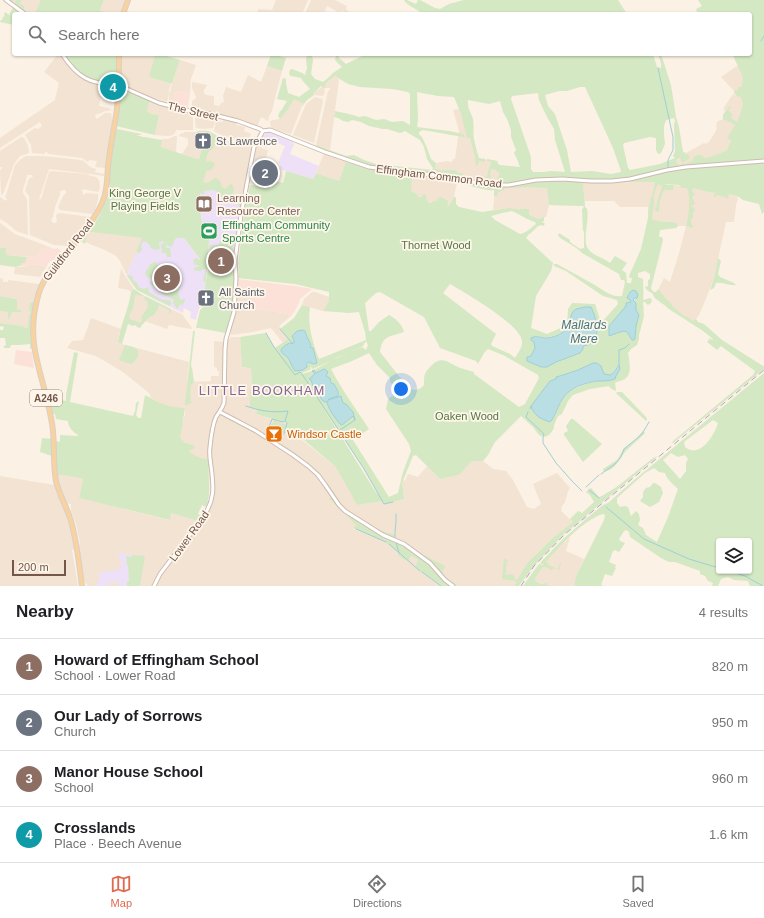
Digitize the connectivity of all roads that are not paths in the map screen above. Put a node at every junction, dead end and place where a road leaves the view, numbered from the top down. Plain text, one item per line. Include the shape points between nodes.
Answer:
1 (6, 0) edge
2 (128, 0) edge
3 (22, 12) edge
4 (124, 12) edge
5 (63, 56) edge
6 (119, 56) edge
7 (118, 86) junction
8 (263, 131) junction
9 (764, 161) edge
10 (220, 412) junction
11 (82, 586) edge
12 (154, 586) edge
13 (454, 586) edge

1 - 3 street
2 - 4 main road
5 - 7 street, The Street via 74,69 91,81
6 - 7 main road, Guildford Road / A246
7 - 8 street, The Street via 160,103 238,121
7 - 11 main road, Guildford Road / A246 via 104,198 83,235 45,278 38,295 34,321 34,350 53,427 55,478 72,525
8 - 9 street, Effingham Common Road via 270,130 376,169 409,171 491,185 555,179 618,180 686,167
8 - 10 street, Lower Road via 254,147 240,215 235,261 234,312 226,342 224,403
10 - 12 street, Lower Road via 214,424 210,449 213,488 210,506
10 - 13 street via 256,431 308,466 318,475 345,511 383,535 404,544 430,563

